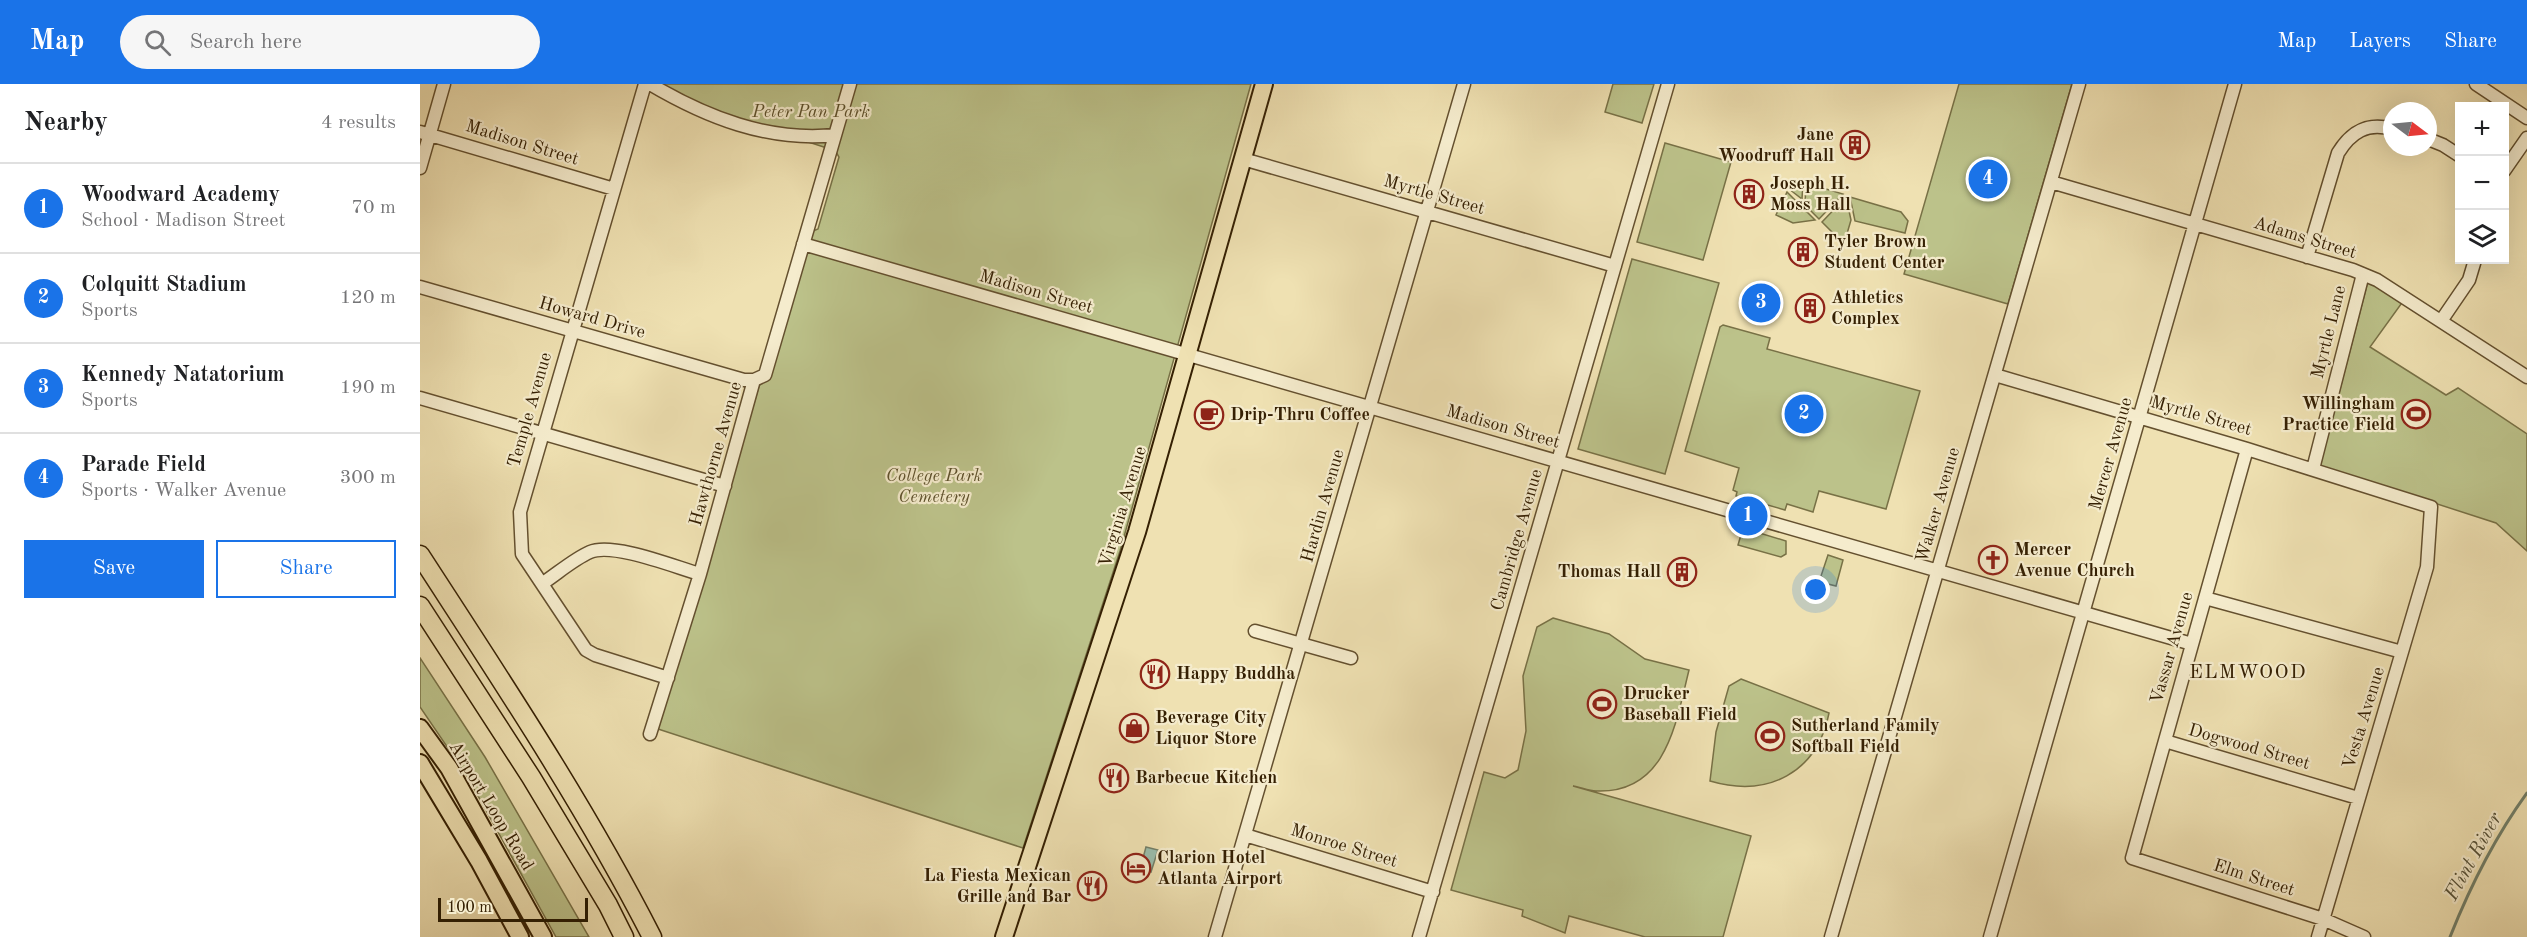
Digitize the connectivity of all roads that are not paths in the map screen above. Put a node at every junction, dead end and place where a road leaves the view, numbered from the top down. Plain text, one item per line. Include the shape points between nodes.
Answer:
1 (444, 84) edge
2 (645, 84) edge
3 (650, 84) edge
4 (850, 84) edge
5 (1264, 84) edge
6 (1464, 84) edge
7 (1668, 84) edge
8 (2079, 84) edge
9 (2235, 84) edge
10 (2476, 84) edge
11 (2527, 118) edge
12 (2383, 128) edge
13 (425, 133) edge
14 (835, 135) junction
15 (2527, 138) edge
16 (2437, 142) edge
17 (2455, 152) edge
18 (1243, 159) junction
19 (2509, 165) edge
20 (420, 168) edge
21 (2051, 182) junction
22 (614, 189) junction
23 (1427, 212) junction
24 (2196, 224) junction
25 (803, 244) junction
26 (2307, 256) junction
27 (2474, 264) edge
28 (1615, 266) junction
29 (2363, 274) junction
30 (420, 287) edge
31 (2441, 321) junction
32 (573, 331) junction
33 (1188, 355) junction
34 (1995, 375) junction
35 (2527, 377) edge
36 (754, 380) junction
37 (420, 398) edge
38 (1371, 407) junction
39 (2140, 417) junction
40 (542, 435) junction
41 (2247, 448) junction
42 (1558, 461) junction
43 (2313, 469) junction
44 (724, 486) junction
45 (2431, 507) joint
46 (420, 555) edge
47 (1938, 571) junction
48 (700, 574) junction
49 (543, 583) junction
50 (2205, 598) junction
51 (420, 606) edge
52 (2084, 613) junction
53 (1255, 631) dead end
54 (1301, 644) junction
55 (2192, 644) junction
56 (2402, 652) junction
57 (1351, 658) dead end
58 (668, 678) junction
59 (420, 728) edge
60 (650, 734) dead end
61 (2165, 741) junction
62 (420, 763) edge
63 (2358, 798) junction
64 (1245, 835) junction
65 (2132, 858) joint
66 (1433, 892) junction
67 (633, 899) junction
68 (608, 905) junction
69 (2323, 919) junction
70 (520, 937) edge
71 (543, 937) edge
72 (613, 937) edge
73 (624, 937) edge
74 (652, 937) edge
75 (664, 937) edge
76 (1004, 937) edge
77 (1215, 937) edge
78 (1419, 937) edge
79 (1831, 937) edge
80 (1990, 937) edge
81 (2318, 937) edge
82 (2364, 937) edge

1 - 13 street
2 - 22 street, Temple Avenue
3 - 14 street via 690,108 731,123 791,137
4 - 14 street, Hawthorne Avenue
5 - 18 main road, Virginia Avenue
6 - 23 street, Hardin Avenue
7 - 28 street, Cambridge Avenue
8 - 21 street, Walker Avenue
9 - 24 street, Mercer Avenue
10 - 11 street
12 - 26 street via 2365,127 2352,134 2338,153
13 - 20 street
13 - 22 street, Madison Street
14 - 25 street, Hawthorne Avenue
15 - 19 street
16 - 17 street
18 - 23 street, Myrtle Street
18 - 33 main road, Virginia Avenue
21 - 24 street, Adams Street
21 - 34 street, Walker Avenue
22 - 32 street, Temple Avenue
23 - 28 street, Myrtle Street
23 - 38 street, Hardin Avenue
24 - 26 street, Adams Street
24 - 39 street, Mercer Avenue
25 - 33 street, Madison Street
25 - 36 street, Hawthorne Avenue via 765,375
26 - 29 street, Adams Street
27 - 31 street via 2469,280
28 - 42 street, Cambridge Avenue
29 - 31 street, Adams Street
29 - 43 street, Myrtle Lane
30 - 32 street, Howard Drive
31 - 35 street, Adams Street
32 - 36 street, Howard Drive
32 - 40 street, Temple Avenue
33 - 38 street, Madison Street
33 - 76 main road, Virginia Avenue via 1137,532
34 - 39 street, Myrtle Street
34 - 47 street, Walker Avenue
36 - 44 street, Hawthorne Avenue
37 - 40 street
38 - 42 street, Madison Street
38 - 54 street, Hardin Avenue
39 - 41 street, Myrtle Street
39 - 52 street, Mercer Avenue
40 - 44 street
40 - 49 street, Temple Avenue via 520,512 519,529 522,554
41 - 43 street, Myrtle Street
41 - 50 street, Vassar Avenue
42 - 47 street, Madison Street
42 - 66 street, Cambridge Avenue
43 - 45 street, Myrtle Street
44 - 48 street, Hawthorne Avenue
45 - 56 street, Vesta Avenue via 2427,567
46 - 67 highway via 536,734
47 - 52 street, Madison Street
47 - 79 street, Walker Avenue
48 - 49 street via 600,550 590,552
48 - 58 street, Hawthorne Avenue
49 - 58 street, Temple Avenue via 586,650
50 - 55 street, Vassar Avenue
50 - 56 street
51 - 68 highway
52 - 55 street, Madison Street
52 - 80 street, Mercer Avenue
53 - 54 street
54 - 57 street
54 - 64 street, Hardin Avenue
55 - 61 street, Vassar Avenue
56 - 63 street, Vesta Avenue
58 - 60 street, Hawthorne Avenue
59 - 71 main road, Airport Loop Road via 449,768
61 - 63 street, Dogwood Street
61 - 65 street, Vassar Avenue
62 - 70 main road, Airport Loop Road
63 - 69 street, Vesta Avenue
64 - 66 street, Monroe Street
64 - 77 street, Hardin Avenue
65 - 69 street, Elm Street
66 - 78 street, Cambridge Avenue
67 - 74 highway
67 - 75 highway
68 - 72 highway
68 - 73 highway
69 - 81 street, Vesta Avenue
69 - 82 street, Elm Street

